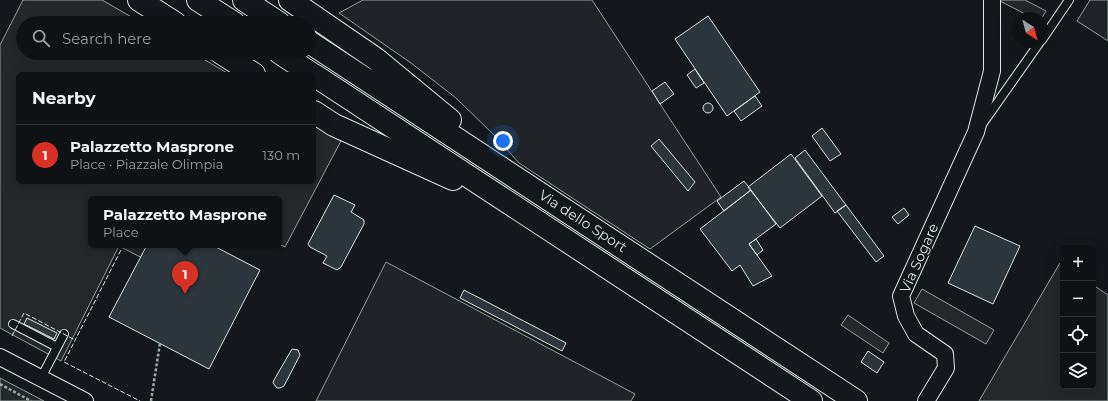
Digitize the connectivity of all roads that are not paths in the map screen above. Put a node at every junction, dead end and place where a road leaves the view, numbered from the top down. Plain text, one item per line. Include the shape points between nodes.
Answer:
1 (139, 0) edge
2 (198, 0) edge
3 (244, 0) edge
4 (290, 0) edge
5 (992, 0) edge
6 (1069, 0) edge
7 (164, 16) edge
8 (223, 16) edge
9 (268, 16) edge
10 (313, 16) edge
11 (316, 18) edge
12 (1048, 31) edge
13 (316, 47) edge
14 (1036, 48) edge
15 (233, 60) edge
16 (290, 60) edge
17 (251, 72) edge
18 (308, 72) edge
19 (316, 77) edge
20 (316, 113) edge
21 (976, 132) junction
22 (536, 190) junction
23 (521, 211) junction
24 (14, 324) dead end
25 (64, 334) dead end
26 (57, 347) junction
27 (0, 357) edge
28 (41, 378) junction
29 (933, 398) edge
30 (85, 401) edge
31 (811, 401) edge
32 (856, 401) edge

1 - 7 street
2 - 8 street
3 - 9 street
4 - 10 street
5 - 21 street, Via Sogare via 992,71
6 - 12 lane
11 - 22 street via 376,59
13 - 22 street, Via dello Sport
14 - 21 lane, Via Sogare
15 - 17 street
16 - 18 street, Via dello Sport
19 - 23 street, Via dello Sport
20 - 23 street via 334,125
21 - 29 street, Via Sogare via 901,296 906,316 916,334 945,354 946,368
22 - 32 street, Via dello Sport
23 - 31 street, Via dello Sport
24 - 26 lane
25 - 26 lane
26 - 28 lane
27 - 28 street
28 - 30 street

